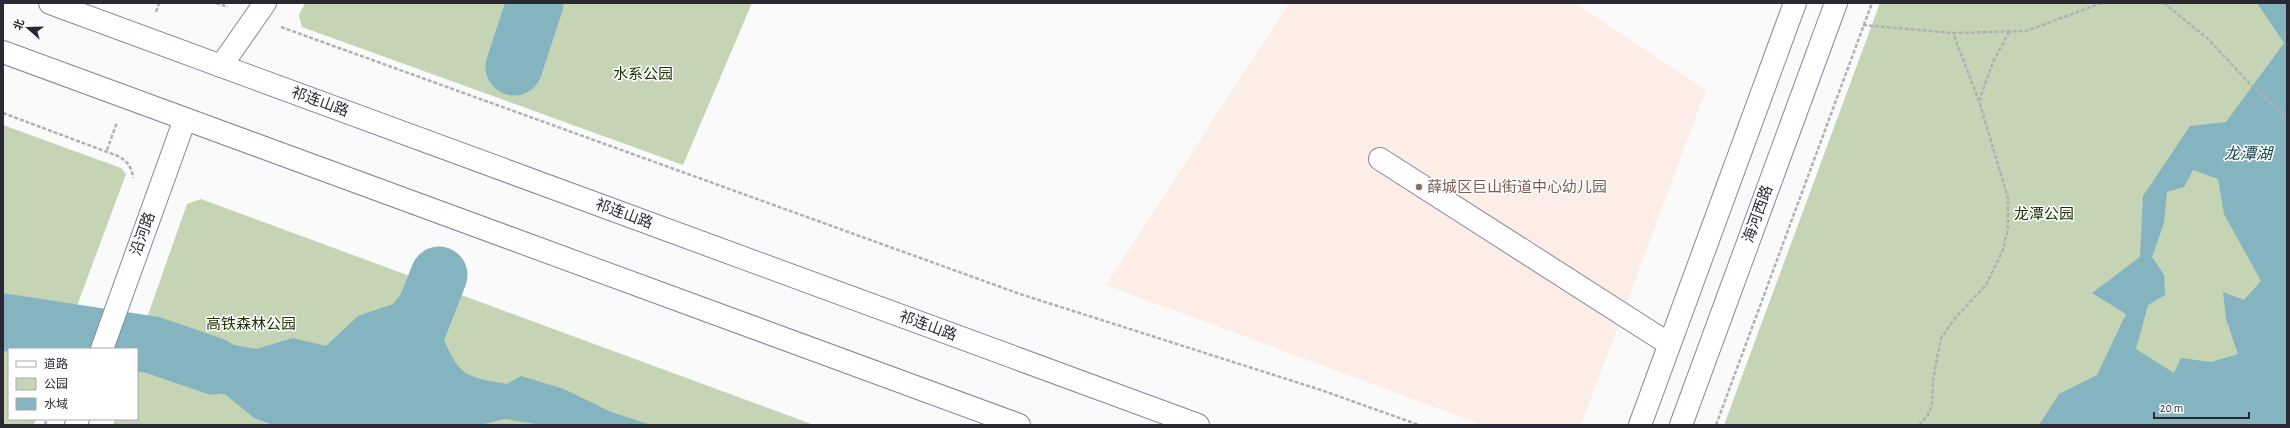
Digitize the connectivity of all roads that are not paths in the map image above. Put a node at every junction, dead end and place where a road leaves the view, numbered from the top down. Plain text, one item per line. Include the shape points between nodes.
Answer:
1 (50, 3) edge
2 (265, 3) edge
3 (1795, 3) edge
4 (1836, 3) edge
5 (3, 52) edge
6 (222, 66) junction
7 (185, 119) junction
8 (1380, 159) dead end
9 (1670, 344) junction
10 (102, 348) edge
11 (1019, 425) edge
12 (1198, 425) edge
13 (1640, 425) edge
14 (1681, 425) edge

1 - 6 main road, 祁连山路
2 - 6 main road
3 - 9 main road
4 - 14 main road, 海河西路
5 - 7 main road
6 - 12 main road, 祁连山路
7 - 10 main road, 沿河路
7 - 11 main road
8 - 9 main road
9 - 13 main road

